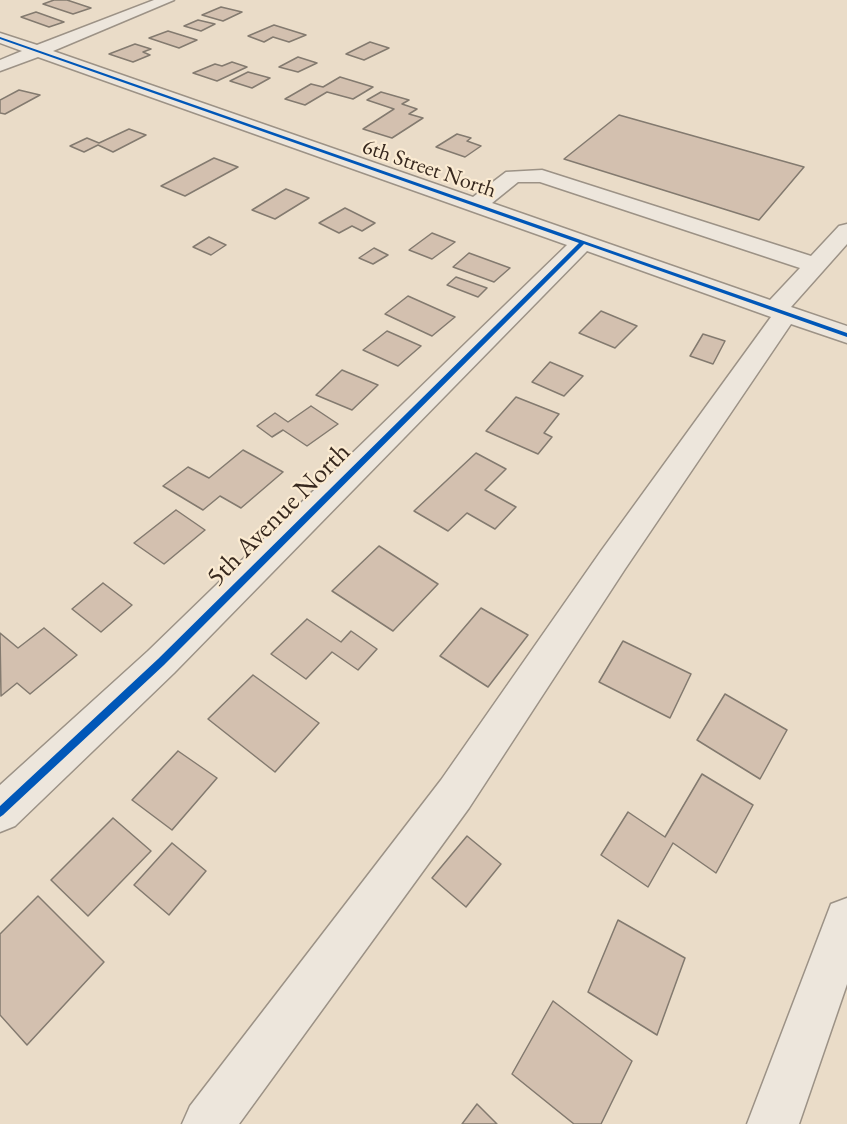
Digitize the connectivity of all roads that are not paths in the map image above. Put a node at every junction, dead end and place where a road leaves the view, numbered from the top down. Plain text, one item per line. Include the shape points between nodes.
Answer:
1 (167, 0) edge
2 (0, 38) edge
3 (37, 51) junction
4 (0, 66) edge
5 (476, 205) junction
6 (847, 231) edge
7 (583, 242) junction
8 (816, 265) junction
9 (780, 311) junction
10 (847, 335) edge
11 (0, 812) edge
12 (847, 920) edge
13 (208, 1124) edge
14 (773, 1124) edge

1 - 3 street
2 - 3 street, 6th Street North
3 - 4 street
3 - 5 street, 6th Street North
5 - 7 street, 6th Street North
5 - 8 street via 513,176 542,176
6 - 8 street
7 - 9 street, 6th Street North
7 - 11 street, 5th Avenue North via 160,662
8 - 9 street
9 - 10 street, 6th Street North
9 - 13 street via 454,794
12 - 14 street

